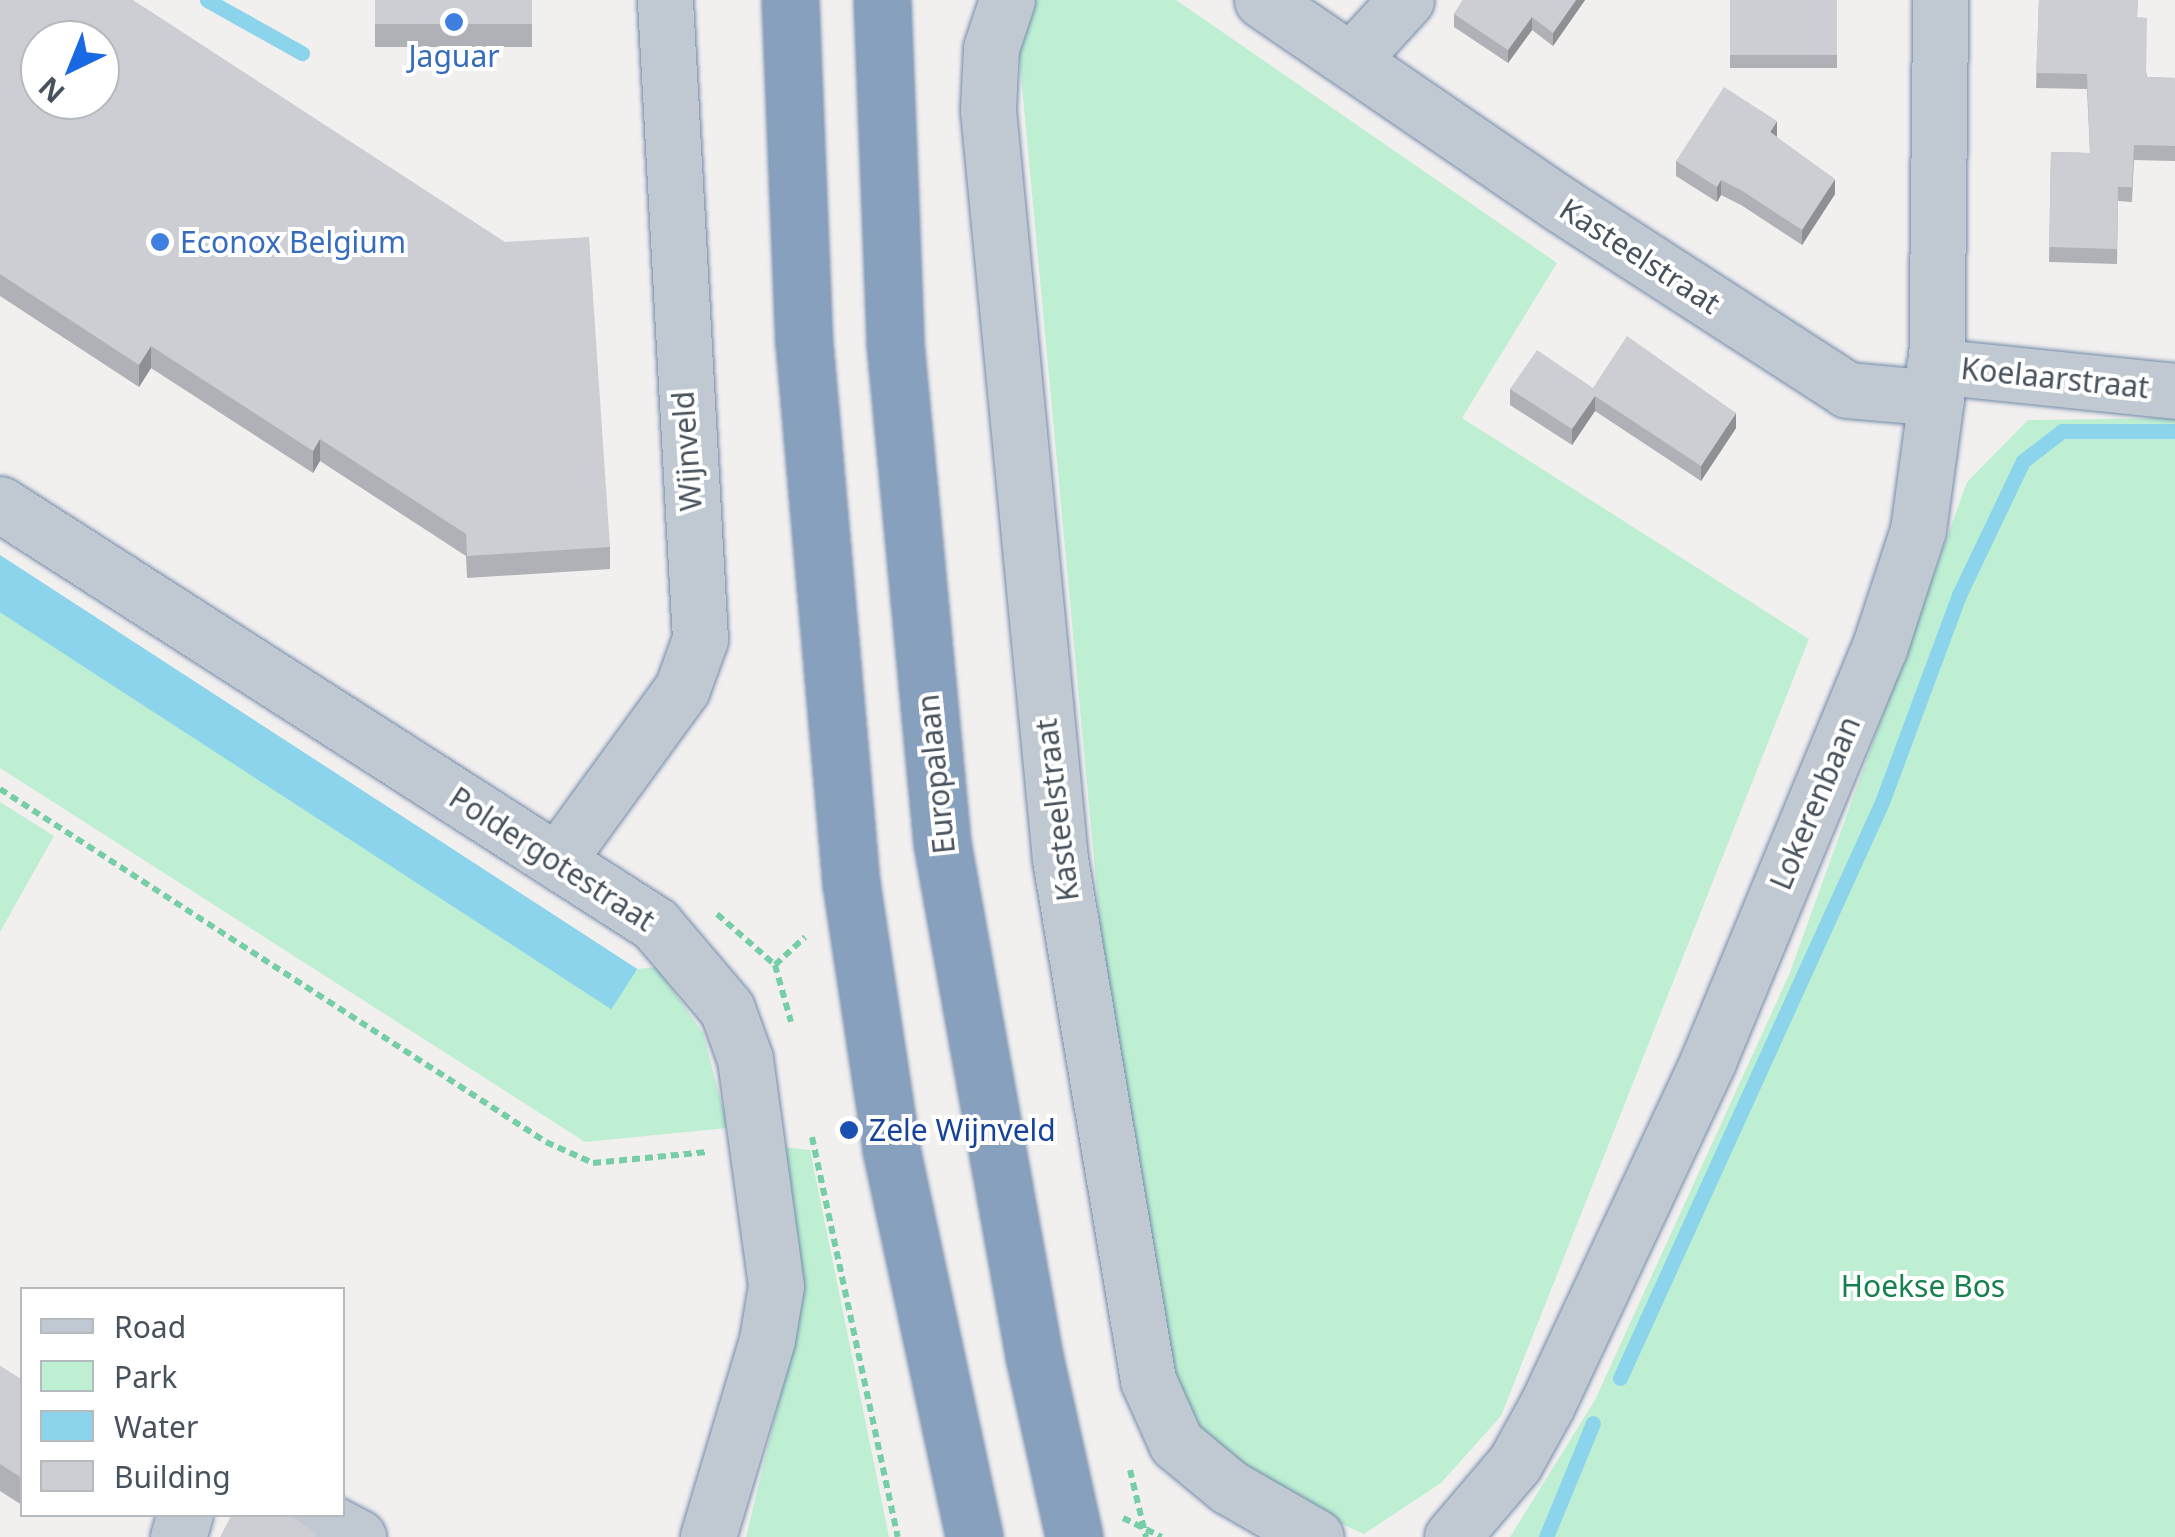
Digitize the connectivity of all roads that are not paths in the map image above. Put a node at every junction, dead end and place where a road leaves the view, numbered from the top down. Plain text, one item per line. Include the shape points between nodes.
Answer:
1 (665, 0) edge
2 (790, 0) edge
3 (882, 0) edge
4 (1007, 0) edge
5 (1262, 0) edge
6 (1406, 0) edge
7 (1940, 0) edge
8 (1352, 59) junction
9 (1935, 382) junction
10 (2175, 391) edge
11 (0, 504) edge
12 (559, 858) junction
13 (708, 1537) edge
14 (974, 1537) edge
15 (1074, 1537) edge
16 (1316, 1537) edge
17 (1452, 1537) edge

1 - 12 street, Wijnveld via 677,316 700,640 682,688
2 - 14 highway via 806,362 852,883 902,1202
3 - 15 highway, Europalaan via 895,343 942,842 1034,1356
4 - 16 street, Kasteelstraat via 991,48 988,110 1060,860 1148,1380 1176,1443 1229,1488
5 - 8 street, Kasteelstraat
6 - 8 street
7 - 9 street, Lokerenbaan
8 - 9 street, Kasteelstraat via 1563,206 1848,390
9 - 10 street, Koelaarstraat
9 - 17 street, Lokerenbaan via 1918,530 1879,649 1708,1061 1548,1403 1515,1463
11 - 12 street, Poldergotestraat
12 - 13 street, Poldergotestraat via 655,924 727,1008 744,1059 776,1286 767,1340

